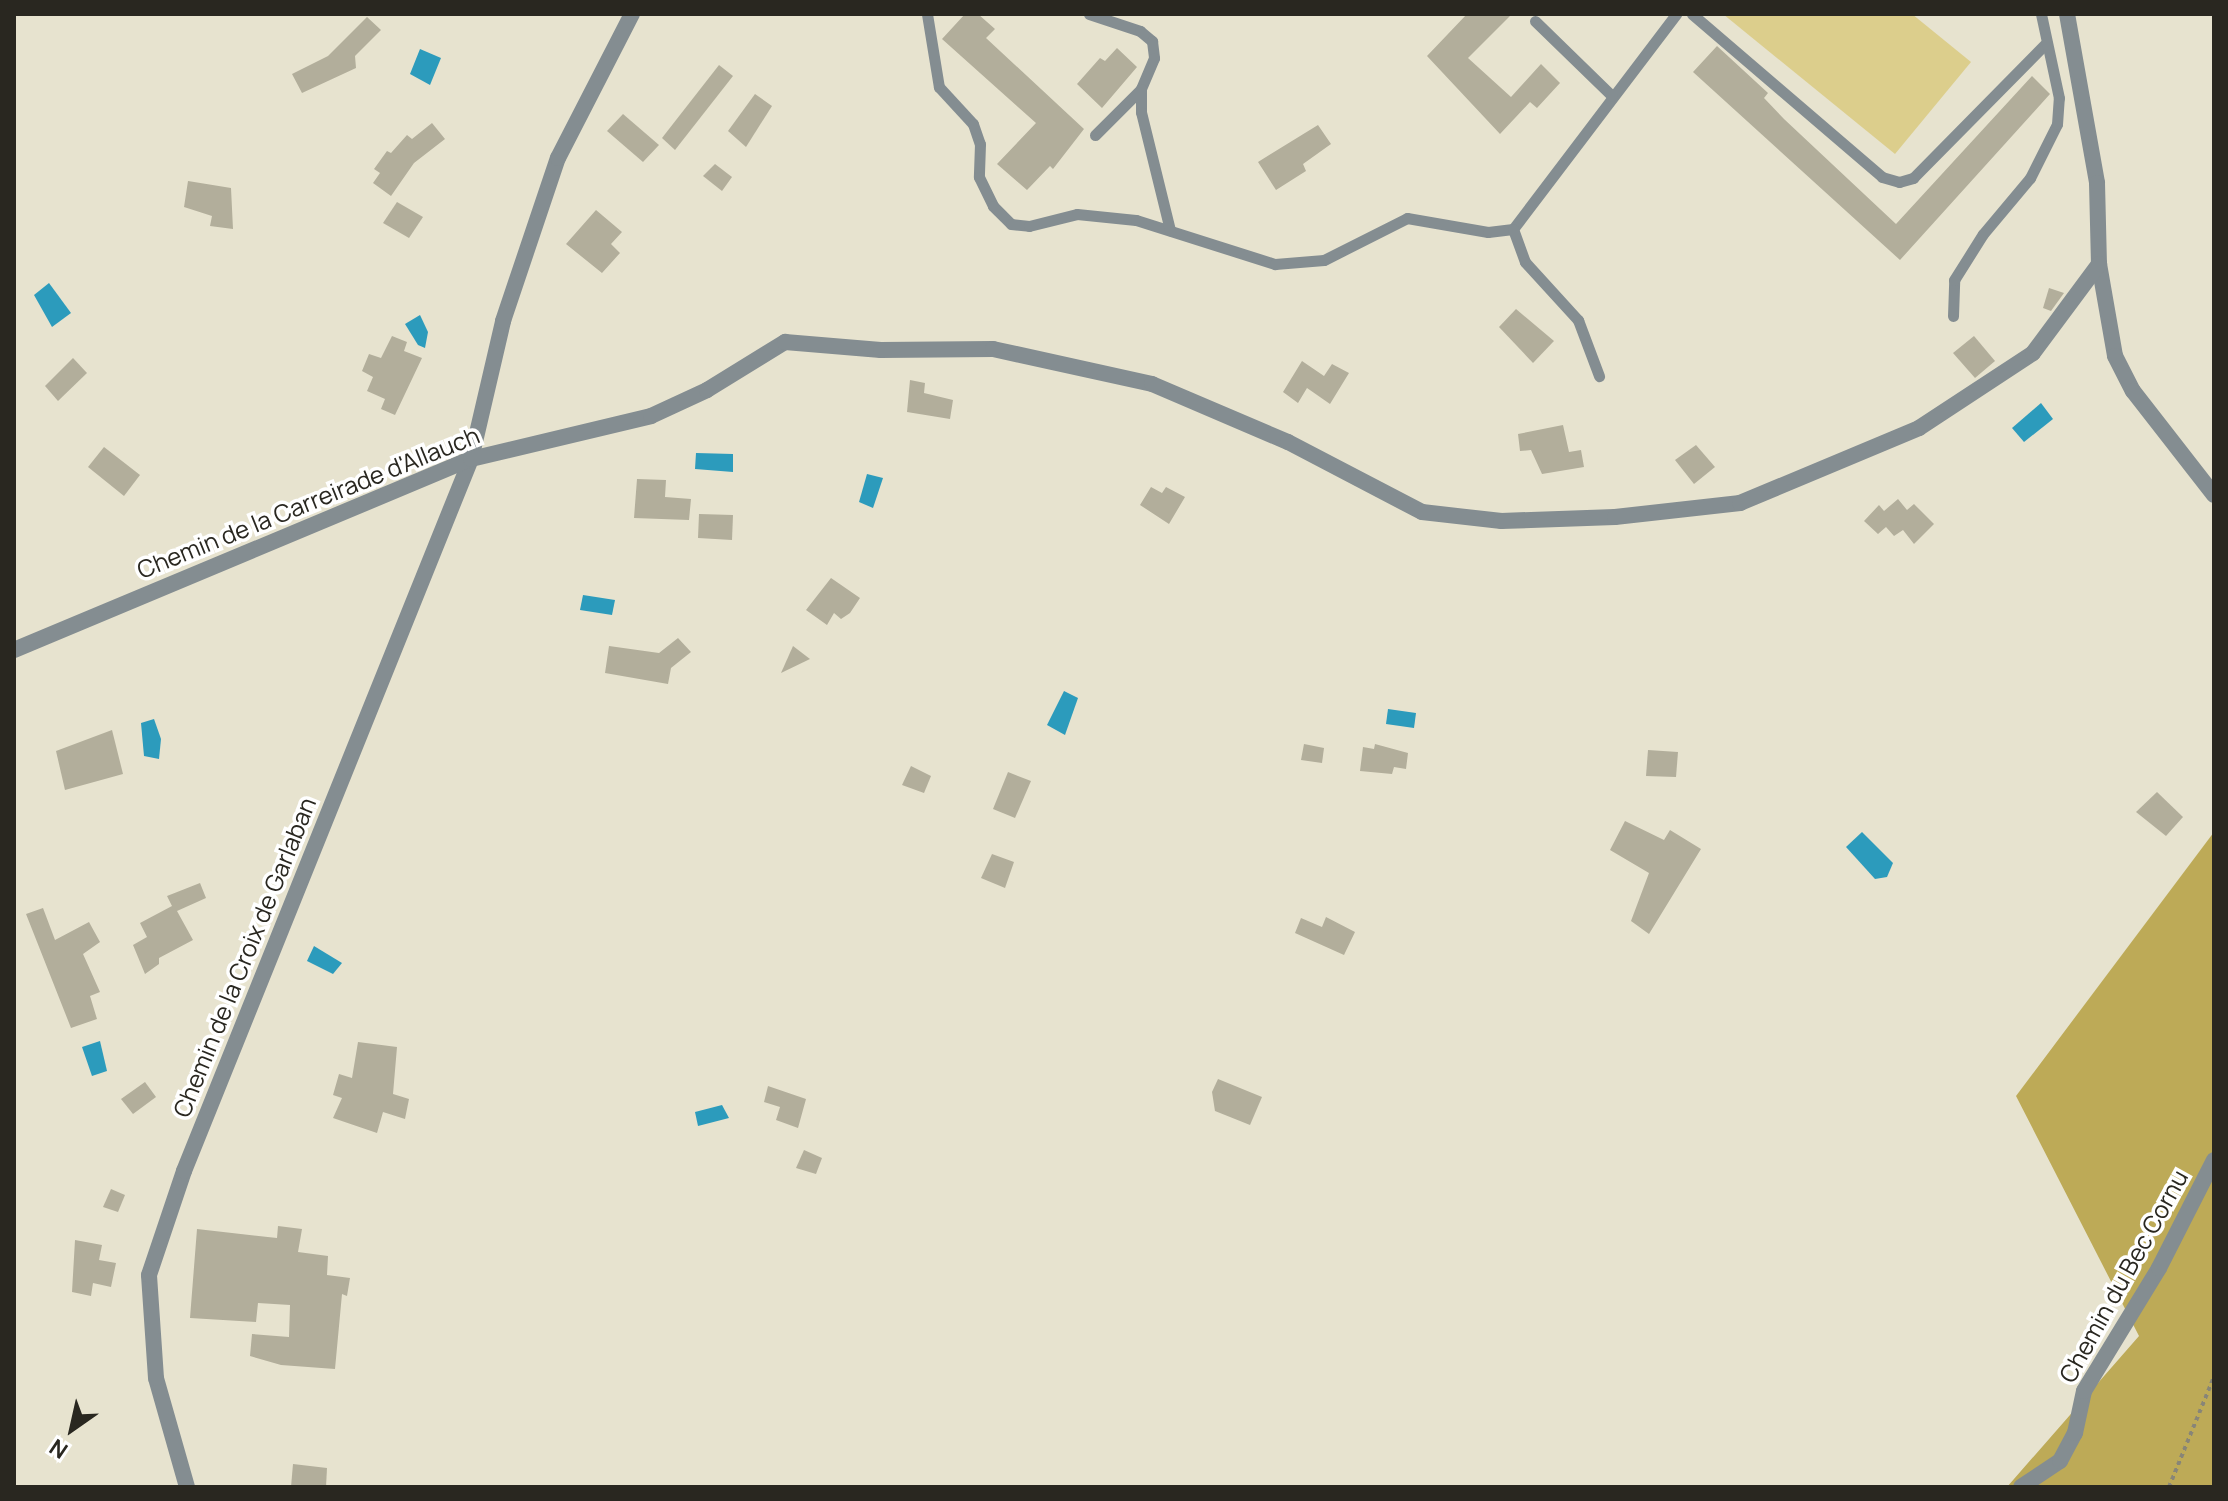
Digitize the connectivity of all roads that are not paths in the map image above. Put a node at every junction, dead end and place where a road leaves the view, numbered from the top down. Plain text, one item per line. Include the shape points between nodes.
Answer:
1 (632, 14) edge
2 (927, 14) edge
3 (1089, 14) edge
4 (1676, 14) edge
5 (1692, 14) edge
6 (2041, 14) edge
7 (2067, 14) edge
8 (1535, 21) dead end
9 (2044, 45) junction
10 (1141, 89) junction
11 (1612, 96) junction
12 (1095, 135) dead end
13 (1513, 229) junction
14 (1170, 230) junction
15 (2099, 264) junction
16 (1953, 316) dead end
17 (1599, 376) dead end
18 (471, 459) junction
19 (2214, 495) edge
20 (14, 650) edge
21 (2214, 1160) edge
22 (187, 1487) edge
23 (2021, 1487) edge

1 - 18 street, Chemin de la Croix de Garlaban via 558,158 503,321
2 - 14 lane via 939,87 973,124 980,144 979,177 993,206 1011,224 1029,226 1077,214 1136,220
3 - 10 lane via 1140,31 1152,41 1154,58
4 - 11 lane
5 - 9 lane via 1882,177 1899,182 1913,178
6 - 9 lane
7 - 15 street via 2097,183
8 - 11 lane
9 - 16 lane via 2059,98 2057,124 2030,178 1983,234 1954,280
10 - 12 lane
10 - 14 lane via 1141,112
11 - 13 lane
13 - 14 lane via 1488,232 1407,218 1324,260 1275,264
13 - 17 lane via 1525,262 1578,320
15 - 18 street, Chemin de la Carreirade d'Allauch via 2033,353 2021,361 1919,428 1740,503 1529,520 1422,512 1288,442 1152,384 993,349 881,350 785,342 707,390 651,416
15 - 19 street via 2115,356 2133,391
18 - 20 street, Chemin de la Carreirade d'Allauch
18 - 22 street, Chemin de la Croix de Garlaban via 184,1171 149,1275 156,1378
21 - 23 street, Chemin du Bec Cornu via 2159,1268 2084,1391 2075,1433 2060,1461

